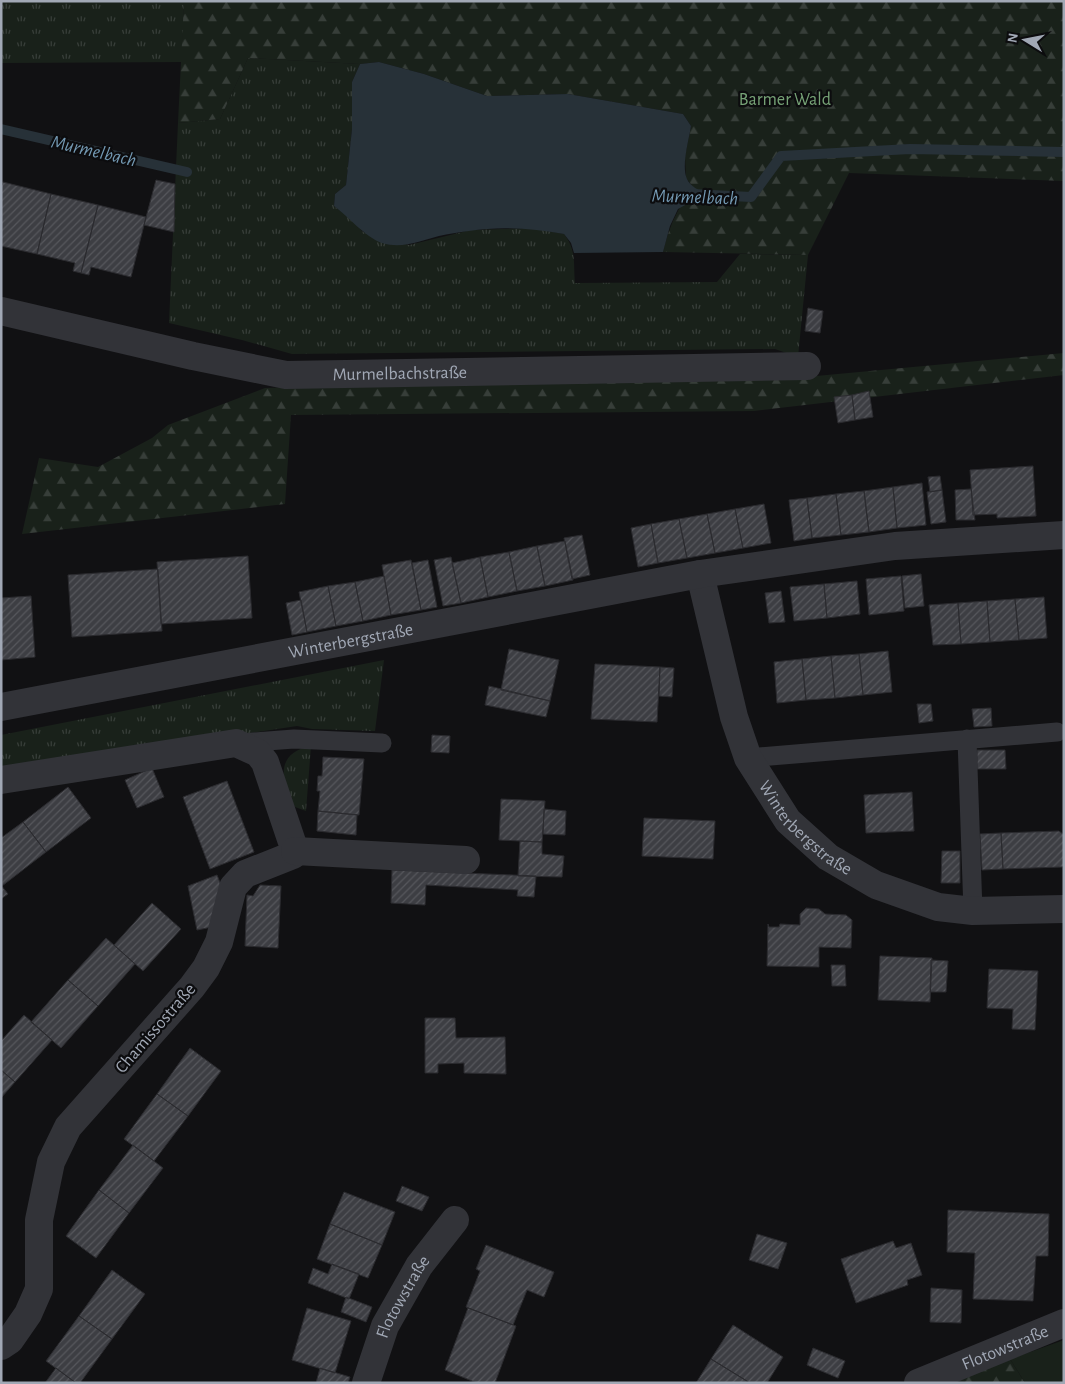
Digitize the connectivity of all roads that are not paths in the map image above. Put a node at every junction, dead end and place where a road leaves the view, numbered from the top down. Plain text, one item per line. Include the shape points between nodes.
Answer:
1 (1, 311) edge
2 (807, 366) dead end
3 (1064, 535) edge
4 (700, 574) junction
5 (1, 706) edge
6 (1057, 732) dead end
7 (967, 739) junction
8 (236, 743) junction
9 (382, 743) dead end
10 (748, 758) junction
11 (1, 780) edge
12 (295, 851) junction
13 (466, 860) dead end
14 (1064, 909) edge
15 (973, 911) junction
16 (455, 1220) dead end
17 (1064, 1323) edge
18 (1, 1346) edge
19 (366, 1383) edge
20 (918, 1383) edge

1 - 2 street, Murmelbachstraße via 286,375
3 - 4 street, Winterbergstraße via 895,546
4 - 5 street, Winterbergstraße
4 - 10 street, Winterbergstraße via 734,717
6 - 7 lane
7 - 10 lane
7 - 15 lane
8 - 9 lane via 294,739
8 - 11 street
8 - 12 street via 258,752 265,762
10 - 15 street, Winterbergstraße via 788,821 828,856 876,885 938,907
12 - 13 street
12 - 18 street, Chamissostraße via 293,855 245,874 233,887 218,942 206,968 68,1128 51,1162 39,1220 39,1289 28,1314 10,1340
14 - 15 street, Winterbergstraße
16 - 19 street, Flotowstraße via 419,1266 385,1326
17 - 20 street, Flotowstraße

